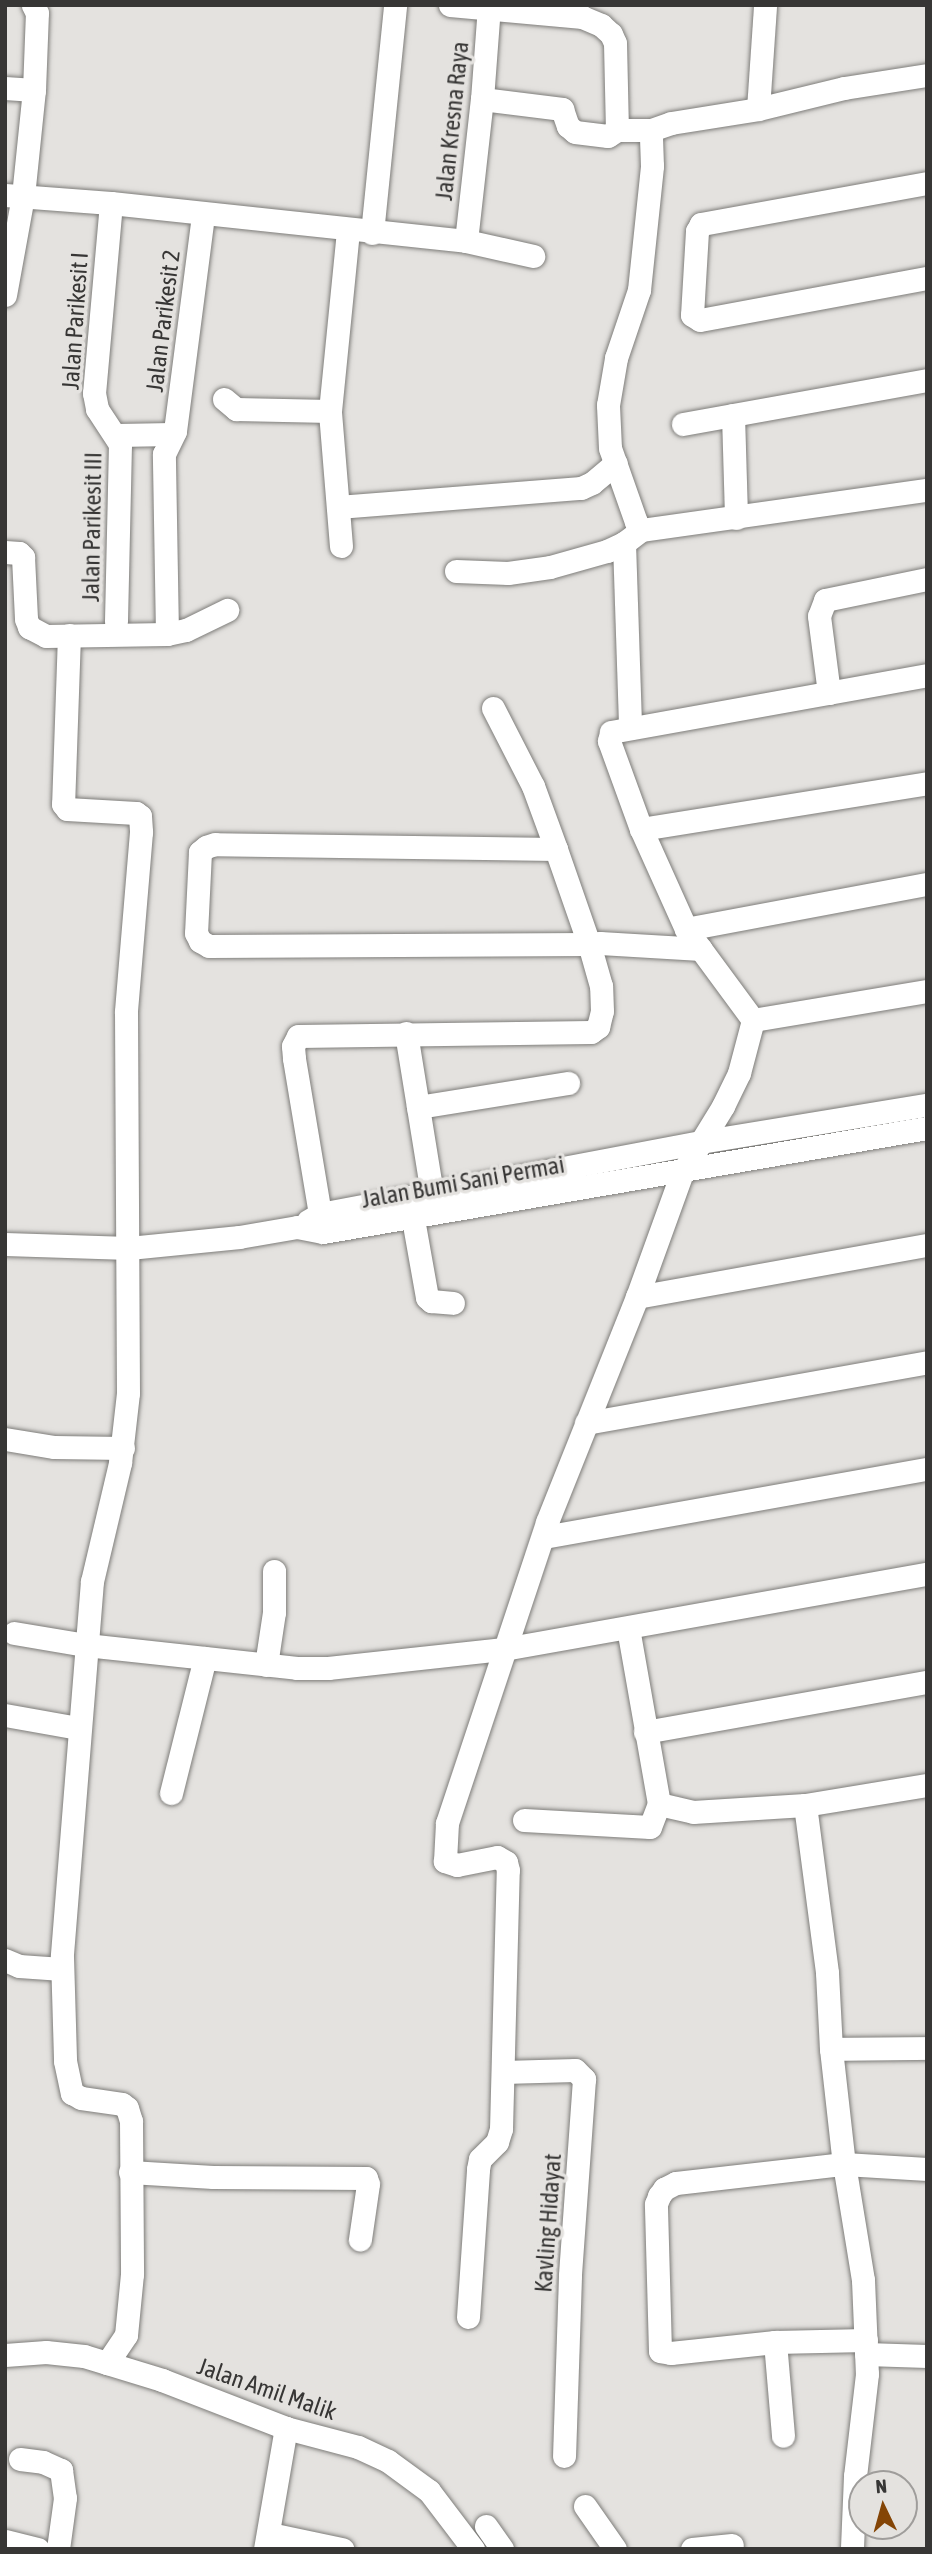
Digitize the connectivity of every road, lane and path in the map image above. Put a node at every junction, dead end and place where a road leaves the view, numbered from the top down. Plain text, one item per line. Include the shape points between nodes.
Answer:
1 (396, 5) edge
2 (450, 5) edge
3 (765, 5) edge
4 (35, 6) edge
5 (489, 6) edge
6 (927, 75) edge
7 (5, 88) edge
8 (34, 90) junction
9 (482, 99) junction
10 (758, 109) junction
11 (617, 130) junction
12 (651, 130) junction
13 (927, 183) edge
14 (14, 196) edge
15 (111, 203) junction
16 (203, 214) junction
17 (348, 230) junction
18 (372, 233) junction
19 (466, 242) junction
20 (533, 256) dead end
21 (927, 278) edge
22 (5, 295) edge
23 (927, 380) edge
24 (224, 399) dead end
25 (330, 411) junction
26 (733, 415) junction
27 (683, 424) dead end
28 (172, 434) junction
29 (117, 435) junction
30 (616, 463) junction
31 (927, 490) edge
32 (338, 508) junction
33 (736, 518) junction
34 (633, 537) junction
35 (341, 546) dead end
36 (5, 552) edge
37 (456, 571) dead end
38 (927, 579) edge
39 (228, 610) dead end
40 (116, 621) dead end
41 (167, 634) junction
42 (69, 635) junction
43 (927, 675) edge
44 (829, 693) junction
45 (494, 708) dead end
46 (630, 728) junction
47 (927, 783) edge
48 (641, 829) junction
49 (556, 849) junction
50 (927, 884) edge
51 (685, 929) junction
52 (589, 944) junction
53 (701, 949) junction
54 (927, 991) edge
55 (753, 1020) junction
56 (406, 1033) junction
57 (568, 1083) dead end
58 (927, 1105) edge
59 (418, 1107) junction
60 (927, 1128) edge
61 (700, 1142) junction
62 (593, 1163) junction
63 (682, 1173) junction
64 (583, 1188) junction
65 (432, 1194) junction
66 (411, 1208) junction
67 (322, 1223) junction
68 (5, 1244) edge
69 (927, 1245) edge
70 (129, 1248) junction
71 (637, 1297) junction
72 (453, 1303) dead end
73 (927, 1362) edge
74 (586, 1423) junction
75 (5, 1439) edge
76 (123, 1448) junction
77 (927, 1469) edge
78 (544, 1536) junction
79 (274, 1571) dead end
80 (927, 1574) edge
81 (628, 1628) junction
82 (14, 1633) dead end
83 (86, 1645) junction
84 (504, 1649) junction
85 (205, 1658) junction
86 (266, 1665) junction
87 (927, 1682) edge
88 (5, 1715) edge
89 (78, 1728) junction
90 (645, 1732) junction
91 (927, 1785) edge
92 (171, 1793) dead end
93 (659, 1804) junction
94 (805, 1805) junction
95 (524, 1819) dead end
96 (5, 1960) edge
97 (62, 1969) junction
98 (927, 2048) edge
99 (831, 2049) junction
100 (503, 2072) junction
101 (844, 2164) junction
102 (927, 2169) edge
103 (130, 2172) junction
104 (360, 2239) dead end
105 (468, 2317) dead end
106 (775, 2343) junction
107 (866, 2347) junction
108 (5, 2355) edge
109 (927, 2356) edge
110 (107, 2362) junction
111 (286, 2428) junction
112 (783, 2436) dead end
113 (564, 2456) dead end
114 (20, 2459) dead end
115 (585, 2506) dead end
116 (486, 2526) dead end
117 (5, 2541) edge
118 (267, 2541) edge
119 (732, 2545) dead end
120 (38, 2549) edge
121 (58, 2549) edge
122 (342, 2549) edge
123 (473, 2549) edge
124 (502, 2549) edge
125 (615, 2549) edge
126 (692, 2549) edge
127 (852, 2549) edge

1 - 18 street
2 - 5 street
3 - 10 street
4 - 8 street
5 - 9 street, Jalan Kresna Raya
5 - 11 street via 582,17 611,34 616,51
6 - 10 street via 844,88
7 - 8 street
8 - 14 street
9 - 11 street via 562,109 575,132 608,136
9 - 19 street, Jalan Kresna Raya
10 - 12 street
11 - 12 street
12 - 30 street via 652,166 639,290 616,358 608,405 610,448
13 - 21 street via 701,224 692,315 700,320
14 - 15 street
14 - 22 street
15 - 16 street
15 - 29 street, Jalan Parikesit I via 94,402
16 - 17 street
16 - 28 street, Jalan Parikesit 2
17 - 18 street
17 - 25 street
18 - 19 street
19 - 20 street
23 - 26 street
24 - 25 street via 236,409
25 - 32 street
26 - 27 street
26 - 33 street
28 - 29 street
28 - 41 street, Jalan Parikesit 2 via 164,454
29 - 40 street, Jalan Parikesit III via 121,463
30 - 32 street via 581,488
30 - 34 street
31 - 33 street
32 - 35 street
33 - 34 street
34 - 37 street via 550,567 508,573
34 - 46 street
36 - 42 street via 23,557 29,627 46,636
38 - 44 street via 825,600 818,616
39 - 41 street
41 - 42 street
42 - 70 street via 64,808 136,813 141,821 126,1012
43 - 44 street
44 - 46 street
45 - 49 street via 533,786
46 - 48 street via 611,732 609,741
47 - 48 street
48 - 51 street
49 - 52 street
49 - 52 street via 215,844 200,852 196,933 209,946
50 - 51 street
51 - 53 street
52 - 53 street
52 - 56 street via 601,986 602,1010 598,1027 591,1032
53 - 55 street
54 - 55 street
55 - 61 street via 739,1073
56 - 59 street
56 - 67 street via 308,1034 294,1040
57 - 59 street
58 - 61 street
59 - 65 street
60 - 63 street, Jalan Bumi Sani Permai
61 - 62 street
61 - 63 street
62 - 64 street
62 - 65 street
63 - 64 street, Jalan Bumi Sani Permai
63 - 71 street
64 - 66 street, Jalan Bumi Sani Permai
65 - 66 street
66 - 67 street
66 - 72 street via 427,1297
67 - 70 street
68 - 70 street
69 - 71 street
70 - 76 street
71 - 74 street
73 - 74 street
74 - 78 street
75 - 76 street via 54,1447
76 - 83 street via 92,1581
77 - 78 street
78 - 84 street
79 - 86 street
80 - 81 street
81 - 84 street
81 - 90 street
82 - 83 street
83 - 85 street
83 - 89 street
84 - 86 street via 328,1668
84 - 100 street via 456,1791 443,1855 450,1866 497,1857 506,1861
85 - 86 street
85 - 92 street
87 - 90 street
88 - 89 street
89 - 97 street
90 - 93 street
91 - 94 street
93 - 94 street via 693,1812
93 - 95 street via 650,1827
94 - 99 street via 827,1973
96 - 97 street via 19,1966
97 - 103 street via 65,2061 72,2093 127,2108
98 - 99 street
99 - 101 street
100 - 105 street via 499,2136 480,2159 478,2169
100 - 113 street, Kavling Hidayat via 575,2070 584,2079 570,2276
101 - 102 street
101 - 106 street via 676,2183 659,2196 660,2351
101 - 107 street via 859,2242
103 - 104 street via 366,2178
103 - 110 street via 132,2274 126,2334
106 - 107 street
106 - 112 street
107 - 109 street
107 - 127 street
108 - 110 street, Jalan Amil Malik via 46,2352
110 - 111 street, Jalan Amil Malik
111 - 118 street
111 - 123 street, Jalan Amil Malik via 358,2447 388,2461 429,2491
114 - 121 street via 61,2470 65,2498
115 - 125 street
116 - 124 street
117 - 120 street
118 - 122 street
119 - 126 street

